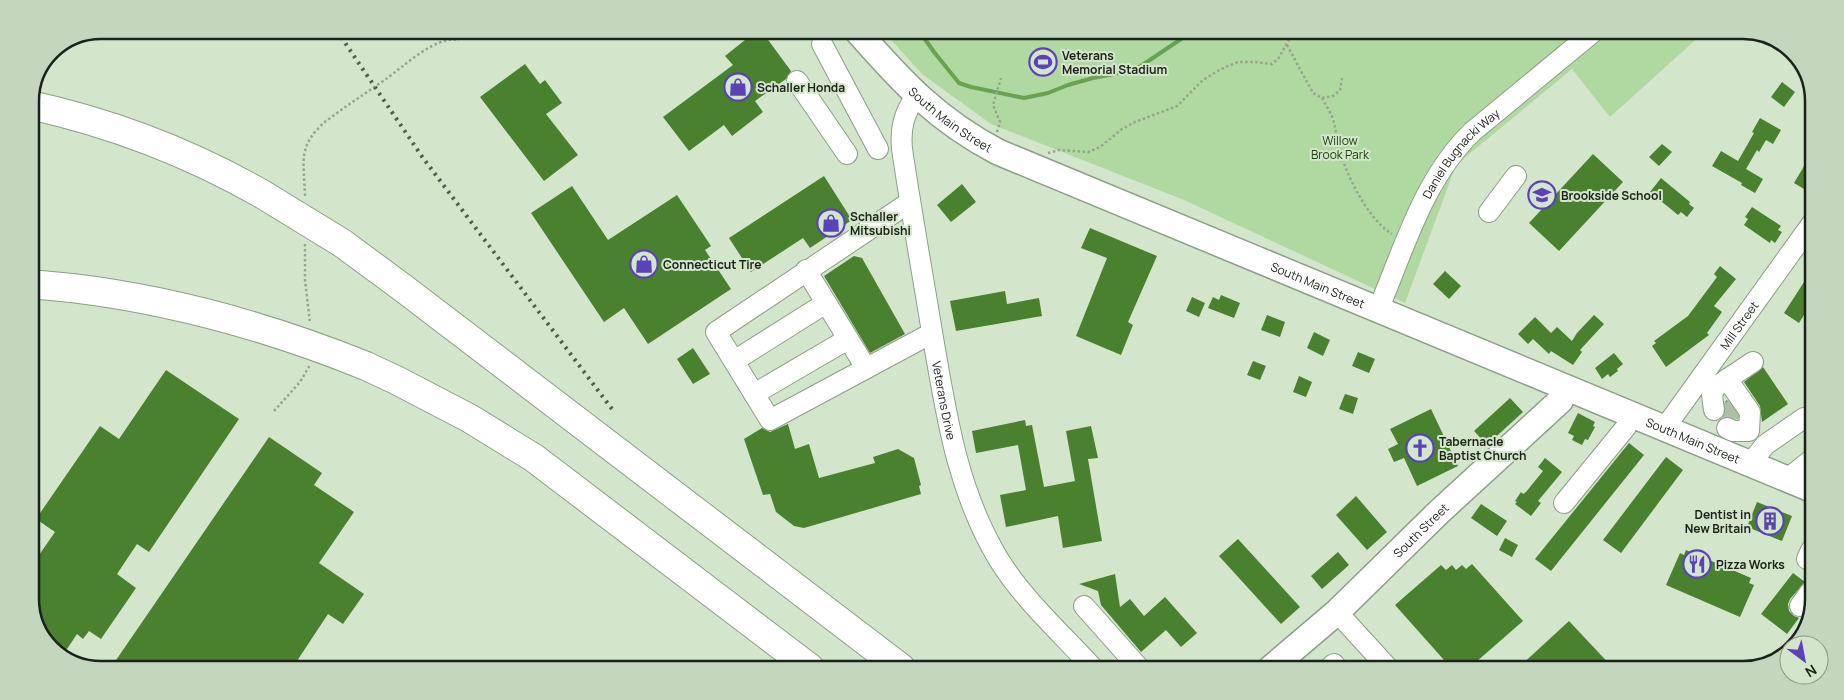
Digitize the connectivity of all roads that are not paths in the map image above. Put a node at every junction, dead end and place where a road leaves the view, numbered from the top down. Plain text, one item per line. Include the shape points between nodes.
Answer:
1 (864, 39) edge
2 (1586, 39) edge
3 (822, 44) dead end
4 (797, 81) dead end
5 (916, 96) junction
6 (39, 107) edge
7 (878, 149) dead end
8 (847, 154) dead end
9 (1516, 176) dead end
10 (910, 202) junction
11 (1489, 212) dead end
12 (1805, 236) edge
13 (806, 270) junction
14 (39, 285) edge
15 (826, 303) junction
16 (1378, 310) junction
17 (932, 333) junction
18 (848, 339) junction
19 (734, 360) junction
20 (1753, 362) dead end
21 (866, 368) junction
22 (1567, 388) junction
23 (1718, 389) junction
24 (754, 394) junction
25 (1631, 415) junction
26 (1804, 418) dead end
27 (1664, 428) junction
28 (1765, 445) junction
29 (1750, 464) junction
30 (1805, 465) edge
31 (1787, 479) junction
32 (1805, 487) edge
33 (1564, 503) dead end
34 (1084, 606) dead end
35 (1336, 612) junction
36 (801, 661) edge
37 (892, 661) edge
38 (1086, 661) edge
39 (1133, 661) edge
40 (1279, 661) edge
41 (1382, 661) edge

1 - 5 main road, South Main Street
2 - 16 street, Daniel Bugnacki Way via 1459,145 1428,193
3 - 7 street
4 - 8 street
5 - 10 street, Veterans Drive via 902,122 901,135
5 - 16 main road, South Main Street via 947,122 1006,156
6 - 37 highway, bridge via 98,122 212,167 342,243
9 - 11 street
10 - 13 street
10 - 17 street, Veterans Drive
12 - 23 street, Mill Street
13 - 15 street
13 - 19 street via 716,332
14 - 36 highway, bridge via 149,301 219,317 306,343 366,366 469,418 534,458
15 - 18 street
15 - 19 street
16 - 22 main road, South Main Street
17 - 21 street
17 - 38 street, Veterans Drive via 952,442 975,516 1010,575
18 - 21 street
18 - 24 street
19 - 24 street
20 - 23 street
21 - 24 street via 770,420
22 - 25 main road, South Main Street
22 - 35 main road, South Street via 1560,401
23 - 27 street, Mill Street
23 - 28 street via 1750,412 1738,426
25 - 27 main road, South Main Street
25 - 33 street via 1626,427
26 - 28 street
27 - 29 main road, South Main Street
28 - 29 street
29 - 31 main road, South Main Street
30 - 31 street
31 - 32 main road, South Main Street
34 - 39 street
35 - 40 main road, South Street
35 - 41 street

